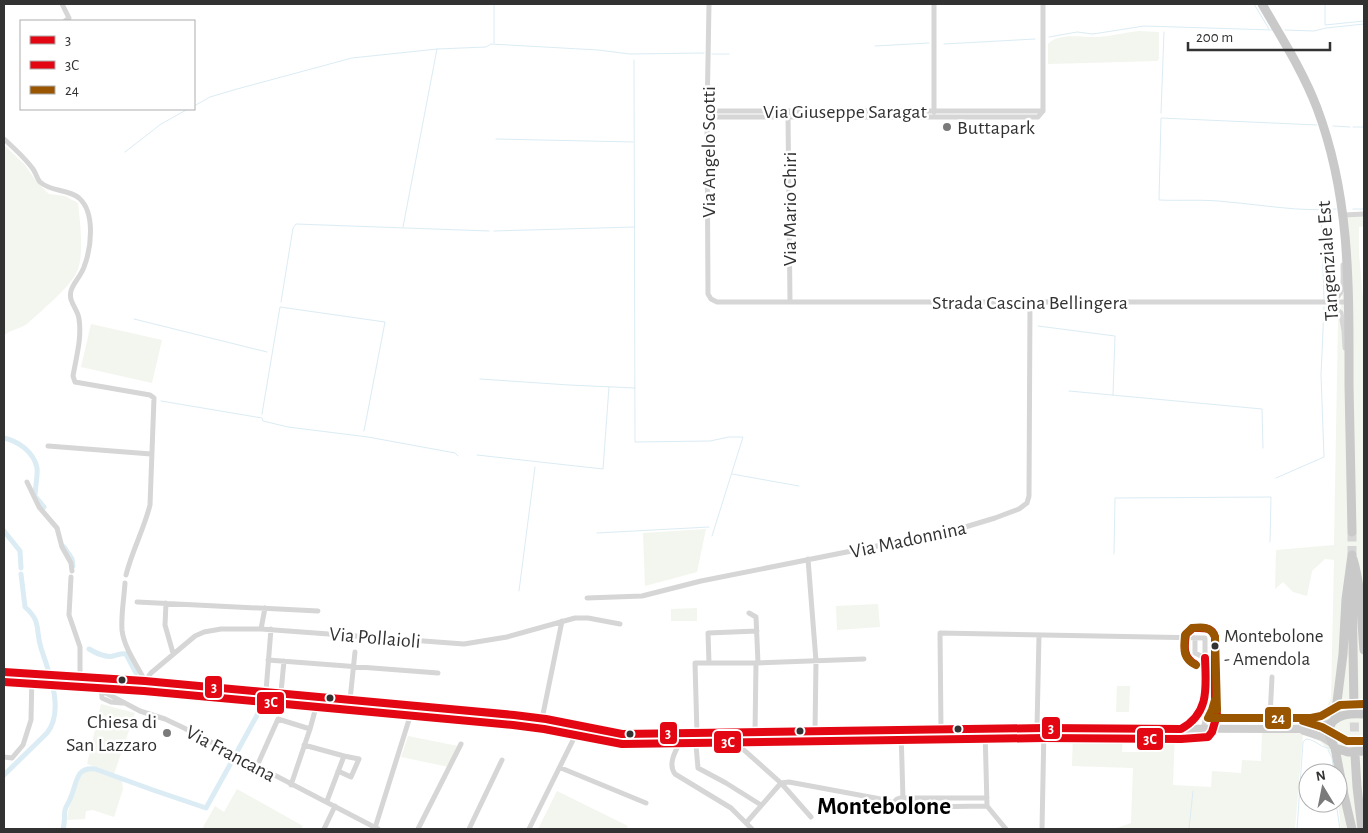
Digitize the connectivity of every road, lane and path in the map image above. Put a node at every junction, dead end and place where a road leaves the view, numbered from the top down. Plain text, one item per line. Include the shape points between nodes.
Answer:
1 (62, 4) edge
2 (709, 4) edge
3 (934, 4) edge
4 (1043, 4) edge
5 (1262, 4) edge
6 (66, 20) edge
7 (707, 111) junction
8 (1043, 111) junction
9 (934, 112) junction
10 (788, 114) junction
11 (707, 118) junction
12 (4, 139) edge
13 (1364, 214) edge
14 (1344, 215) junction
15 (1346, 242) junction
16 (711, 299) joint
17 (790, 302) junction
18 (1030, 302) junction
19 (1328, 302) junction
20 (1350, 302) junction
21 (1349, 386) junction
22 (48, 446) dead end
23 (151, 454) junction
24 (27, 482) dead end
25 (1352, 532) tunnel mouth
26 (1352, 555) junction
27 (808, 559) junction
28 (72, 571) dead end
29 (126, 575) dead end
30 (71, 577) dead end
31 (125, 583) dead end
32 (587, 598) dead end
33 (137, 602) dead end
34 (166, 603) junction
35 (265, 608) junction
36 (318, 611) dead end
37 (749, 613) dead end
38 (562, 621) junction
39 (620, 624) dead end
40 (261, 629) junction
41 (271, 629) junction
42 (756, 631) junction
43 (1038, 635) junction
44 (1195, 638) junction
45 (1364, 650) edge
46 (355, 652) dead end
47 (173, 653) junction
48 (1205, 658) junction
49 (864, 659) dead end
50 (268, 660) junction
51 (284, 661) junction
52 (816, 661) junction
53 (709, 662) junction
54 (757, 663) junction
55 (353, 667) junction
56 (4, 672) edge
57 (438, 673) dead end
58 (32, 674) junction
59 (80, 677) junction
60 (1272, 677) dead end
61 (101, 678) junction
62 (145, 681) junction
63 (102, 691) junction
64 (266, 691) junction
65 (281, 692) junction
66 (319, 696) junction
67 (1205, 698) junction
68 (350, 700) junction
69 (125, 704) junction
70 (413, 707) junction
71 (1354, 709) tunnel mouth
72 (1364, 714) edge
73 (1207, 716) junction
74 (542, 719) junction
75 (1196, 719) junction
76 (1334, 720) junction
77 (580, 726) junction
78 (1040, 728) junction
79 (1202, 728) junction
80 (310, 729) junction
81 (984, 729) junction
82 (1183, 729) junction
83 (1221, 729) junction
84 (1266, 729) junction
85 (1280, 729) junction
86 (901, 730) junction
87 (941, 730) junction
88 (815, 732) junction
89 (755, 733) junction
90 (684, 734) junction
91 (696, 734) junction
92 (726, 734) junction
93 (462, 744) dead end
94 (304, 745) junction
95 (1334, 746) junction
96 (1364, 751) edge
97 (1356, 755) tunnel mouth
98 (344, 756) junction
99 (4, 757) edge
100 (502, 760) dead end
101 (257, 766) junction
102 (560, 768) junction
103 (338, 771) junction
104 (781, 783) junction
105 (291, 784) junction
106 (987, 798) junction
107 (903, 799) junction
108 (327, 802) junction
109 (646, 803) dead end
110 (893, 803) junction
111 (336, 806) junction
112 (761, 806) junction
113 (987, 806) junction
114 (905, 811) junction
115 (811, 817) dead end
116 (746, 822) junction
117 (377, 828) edge
118 (324, 829) edge
119 (418, 829) edge
120 (469, 829) edge
121 (529, 829) edge
122 (752, 829) edge
123 (1006, 829) edge
124 (1042, 829) edge
125 (1352, 829) edge
126 (1362, 829) edge

1 - 6 street via 69,18
2 - 7 street, Via Angelo Scotti
3 - 9 street
4 - 8 street
5 - 14 main road, Tangenziale Est via 1298,66 1316,106 1337,175
7 - 10 street, Via Giuseppe Saragat
7 - 11 street, Via Angelo Scotti
8 - 9 street, Via Giuseppe Saragat
8 - 10 street, Via Giuseppe Saragat via 1038,118
9 - 10 street, Via Giuseppe Saragat
10 - 11 street, Via Giuseppe Saragat
10 - 17 street, Via Mario Chiri
11 - 16 street, Via Angelo Scotti via 708,294
12 - 23 street via 30,166 39,182 70,193 86,206 90,235 84,268 71,291 80,333 73,376 75,382 154,398
13 - 14 street
14 - 15 main road, Tangenziale Est
15 - 19 street via 1341,294
15 - 20 main road, Tangenziale Est
16 - 17 street, Strada Cascina Bellingera via 717,302
17 - 18 street, Strada Cascina Bellingera
18 - 19 street, Strada Cascina Bellingera
18 - 27 street, Via Madonnina via 1027,503 1019,510 952,531
19 - 20 street, Strada Cascina Bellingera
19 - 21 street via 1343,319 1345,373
20 - 21 main road, Tangenziale Est
21 - 25 main road, Tangenziale Est
22 - 23 street
23 - 29 street via 150,505
24 - 28 street via 39,507 57,528
26 - 45 main road via 1358,575
26 - 71 main road
26 - 76 main road
27 - 32 street, Via Madonnina via 701,580 642,596
27 - 52 street
30 - 59 street via 68,615 80,647
31 - 62 street via 122,632
33 - 34 street
34 - 35 street
34 - 47 street via 165,625
35 - 36 street
35 - 40 street
37 - 42 street via 756,617
38 - 39 street, Via Pollaioli via 588,618
38 - 41 street, Via Pollaioli via 507,637 464,644
38 - 74 street
40 - 41 street, Via Pollaioli
40 - 47 street, Via Pollaioli via 204,632
41 - 50 street
42 - 53 street via 708,633
42 - 54 street
43 - 44 street
43 - 78 street
43 - 87 street via 940,633
44 - 48 street via 1195,653
44 - 48 street via 1205,638
46 - 55 street
47 - 62 street, Via Pollaioli
48 - 67 street
49 - 52 street
50 - 51 street
50 - 64 street
51 - 55 street
51 - 65 street
52 - 54 street
52 - 88 street
53 - 54 street
53 - 91 street via 695,662
54 - 89 street
55 - 57 street
55 - 68 street
56 - 58 main road
58 - 59 main road
58 - 99 street via 31,720 23,745 12,758
59 - 61 main road
60 - 84 street via 1270,717
61 - 62 main road
61 - 63 street, Via Francana
62 - 64 main road
63 - 69 street, Via Francana
63 - 69 street, Via Francana via 102,698
64 - 65 main road
65 - 66 main road
66 - 68 main road
66 - 80 street
67 - 73 street
67 - 75 street
68 - 70 main road
69 - 101 street, Via Francana via 184,728
70 - 74 main road
70 - 117 street
72 - 76 main road via 1350,713
73 - 79 street
73 - 83 street via 1211,724
74 - 77 main road
75 - 79 street
75 - 82 street
76 - 85 main road via 1320,727
76 - 95 main road via 1330,733
77 - 90 main road via 622,734
77 - 102 street
78 - 81 main road
78 - 82 main road
78 - 124 street
79 - 82 main road
79 - 83 main road
80 - 94 street
80 - 101 street via 278,719
81 - 87 main road
81 - 106 street
83 - 84 main road
84 - 85 main road
85 - 95 main road via 1306,731
86 - 87 main road
86 - 88 main road
86 - 107 street
88 - 89 main road
89 - 92 main road
90 - 91 main road
90 - 116 street via 673,759 672,771 732,808
91 - 92 main road
91 - 112 street via 698,768
92 - 104 street
93 - 119 street
94 - 98 street
94 - 105 street
95 - 96 main road via 1348,752
95 - 125 main road
97 - 126 main road via 1356,786
98 - 103 street
98 - 103 street via 359,759 351,777
100 - 120 street
101 - 105 street, Via Francana
102 - 109 street
102 - 121 street
103 - 108 street
104 - 110 street via 790,782
104 - 112 street
104 - 115 street
105 - 108 street, Via Francana
106 - 107 street
106 - 113 street
107 - 110 street
107 - 114 street via 907,804
108 - 111 street, Via Francana
110 - 114 street via 896,812
111 - 117 street, Via Francana
111 - 118 street
112 - 116 street
113 - 114 street via 920,807
113 - 123 street
116 - 122 street

